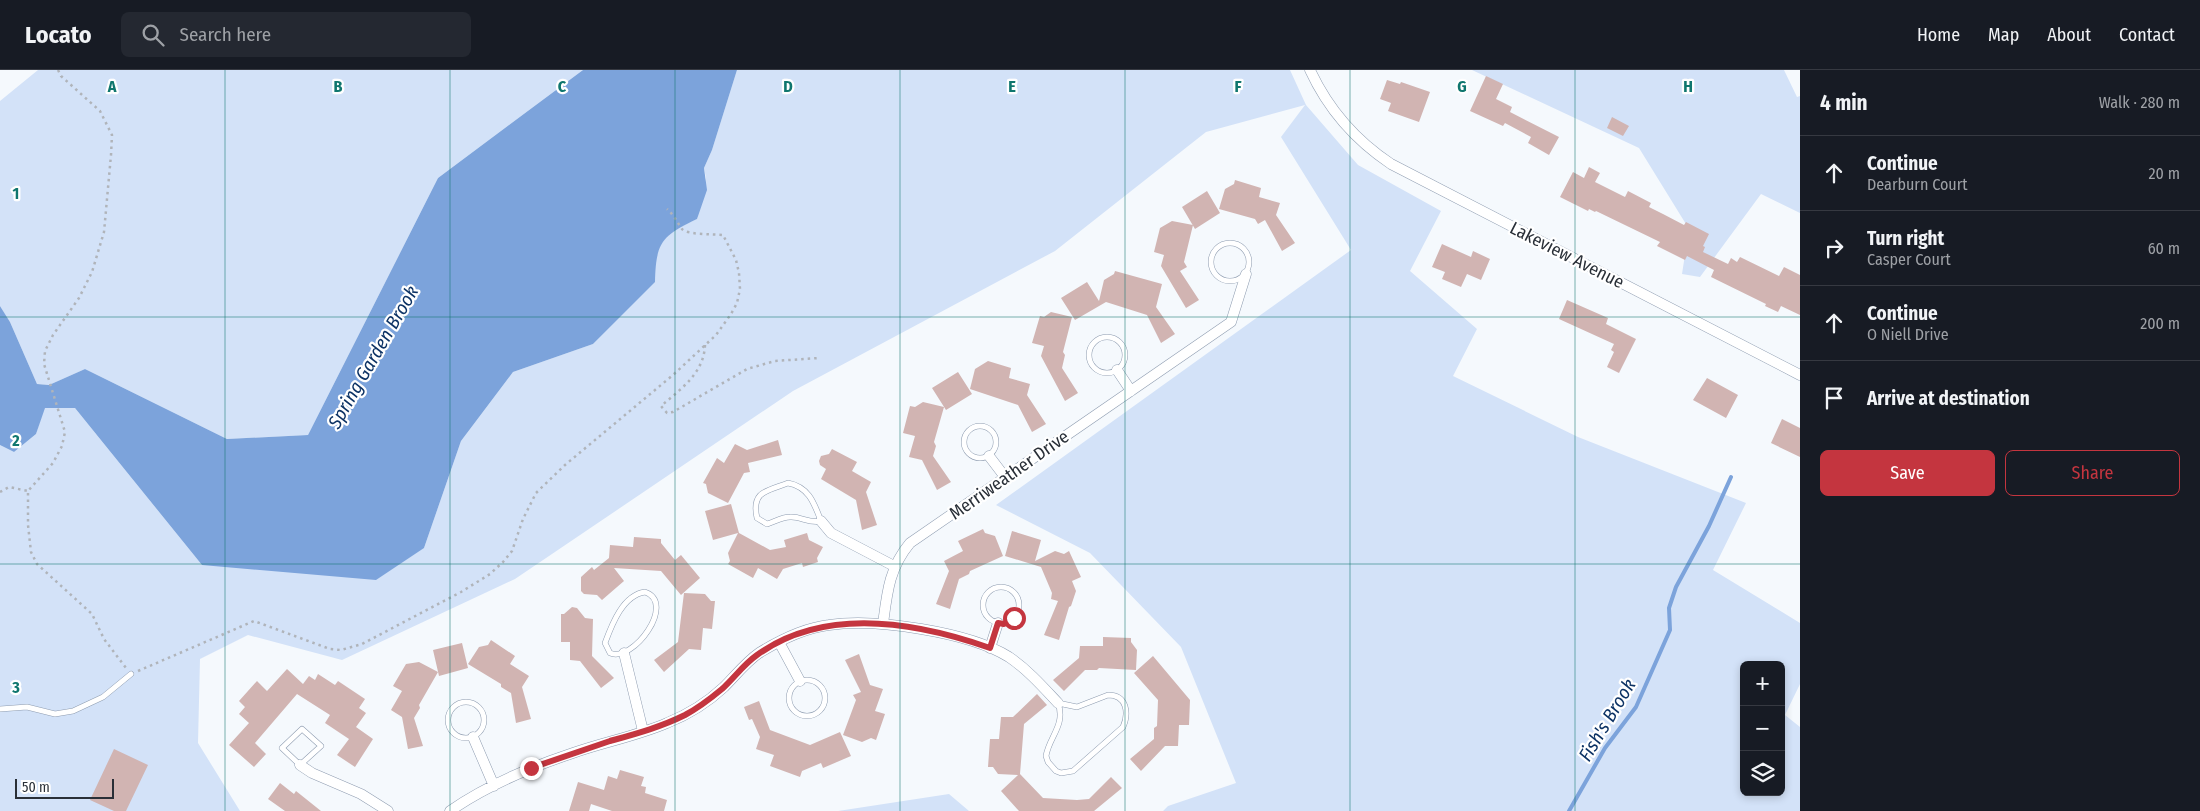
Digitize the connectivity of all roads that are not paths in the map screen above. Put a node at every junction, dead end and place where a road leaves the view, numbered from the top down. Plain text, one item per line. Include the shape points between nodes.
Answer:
1 (1310, 70) edge
2 (1246, 274) junction
3 (1117, 370) junction
4 (1800, 375) edge
5 (1131, 390) junction
6 (989, 456) junction
7 (1004, 477) junction
8 (821, 521) junction
9 (894, 566) junction
10 (998, 623) junction
11 (882, 624) junction
12 (779, 642) junction
13 (990, 648) junction
14 (624, 653) junction
15 (131, 674) road end
16 (800, 681) junction
17 (1058, 704) junction
18 (0, 709) edge
19 (643, 731) junction
20 (473, 737) junction
21 (300, 765) junction
22 (494, 786) junction
23 (454, 810) edge
24 (388, 811) edge

1 - 4 street, Lakeview Avenue via 1343,123 1390,164
2 - 2 lane via 1249,258 1240,245 1232,243 1218,247 1211,260 1216,274 1226,280 1235,280
2 - 5 street, Merriweather Drive via 1231,322
3 - 3 lane via 1125,359 1124,348 1113,337 1098,339 1090,350 1094,367 1107,373
3 - 5 street
5 - 7 street, Merriweather Drive
6 - 6 lane via 975,457 964,447 964,438 970,428 982,425 993,431 996,445
6 - 7 street
7 - 9 street, Merriweather Drive via 910,543
8 - 8 lane via 812,499 794,484 788,483 761,493 755,503 757,518 766,524 787,516
8 - 9 street via 831,533
9 - 11 street
10 - 10 lane via 1010,622 1019,610 1017,596 1001,587 988,593 983,604 988,618
10 - 13 street
11 - 12 street via 829,625 808,629
11 - 13 street via 925,630
12 - 16 street
12 - 19 street via 757,655 703,704 666,724
13 - 17 street via 1025,669
14 - 14 lane via 642,637 654,619 657,603 651,594 637,593 632,597 611,627 606,648 615,655
14 - 19 street
15 - 18 lane via 104,697 73,711 55,714 27,707
16 - 16 lane via 789,696 794,710 810,716 818,712 826,700 821,686 811,680
17 - 17 lane via 1062,712 1061,721 1046,756 1056,770 1073,772 1123,727 1127,710 1114,695 1076,707
19 - 22 street via 573,752
20 - 20 lane via 484,725 484,716 477,706 463,702 450,710 448,724 450,730 460,737
20 - 22 street
21 - 21 lane via 282,748 302,730 321,746
21 - 24 street
22 - 23 street

